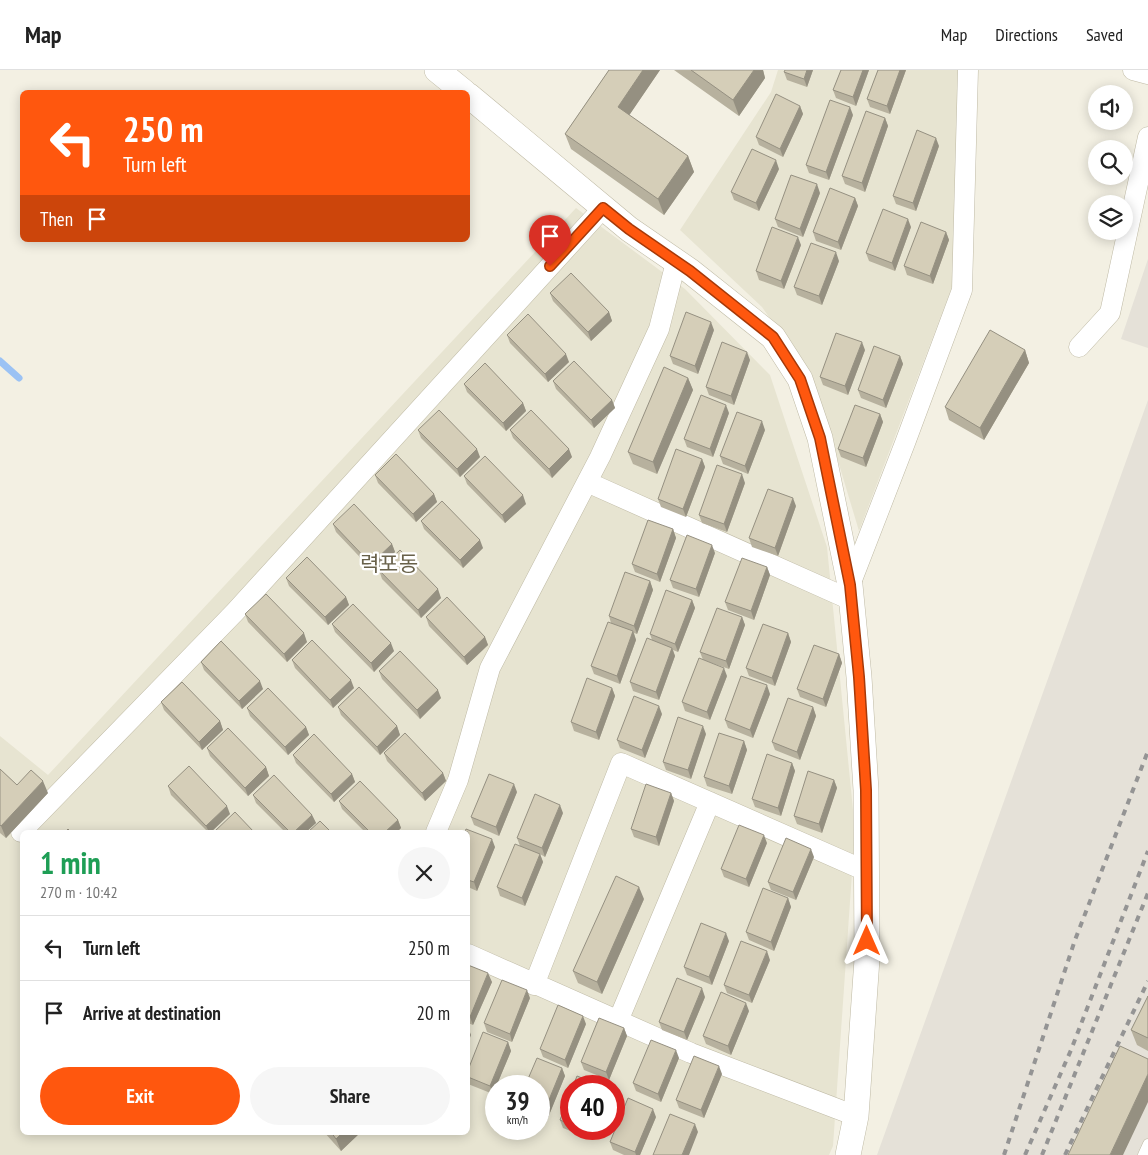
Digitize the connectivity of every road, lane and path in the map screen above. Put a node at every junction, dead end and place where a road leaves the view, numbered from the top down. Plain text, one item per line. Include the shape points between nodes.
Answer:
1 (437, 70) edge
2 (968, 70) edge
3 (1133, 70) edge
4 (1148, 74) edge
5 (462, 90) edge
6 (470, 97) edge
7 (1148, 137) edge
8 (603, 208) junction
9 (676, 262) junction
10 (1079, 347) dead end
11 (587, 482) junction
12 (851, 592) junction
13 (710, 802) junction
14 (23, 830) edge
15 (437, 830) edge
16 (866, 871) junction
17 (470, 955) edge
18 (534, 985) junction
19 (618, 1021) junction
20 (856, 1116) junction
21 (1148, 1144) edge
22 (848, 1155) edge
23 (1143, 1155) edge

1 - 5 street
2 - 12 street via 962,290
3 - 4 street
6 - 8 street
7 - 10 street via 1110,313
8 - 9 street
8 - 14 street via 235,612
9 - 11 street via 659,329
9 - 12 street via 773,337 800,379 820,438
11 - 12 street
11 - 15 street via 490,668 458,780
12 - 16 street via 866,781
13 - 16 street
13 - 18 street via 621,763
13 - 19 street
16 - 20 street via 867,959
17 - 18 street
18 - 19 street
19 - 20 street via 691,1053
20 - 22 street
21 - 23 lane

